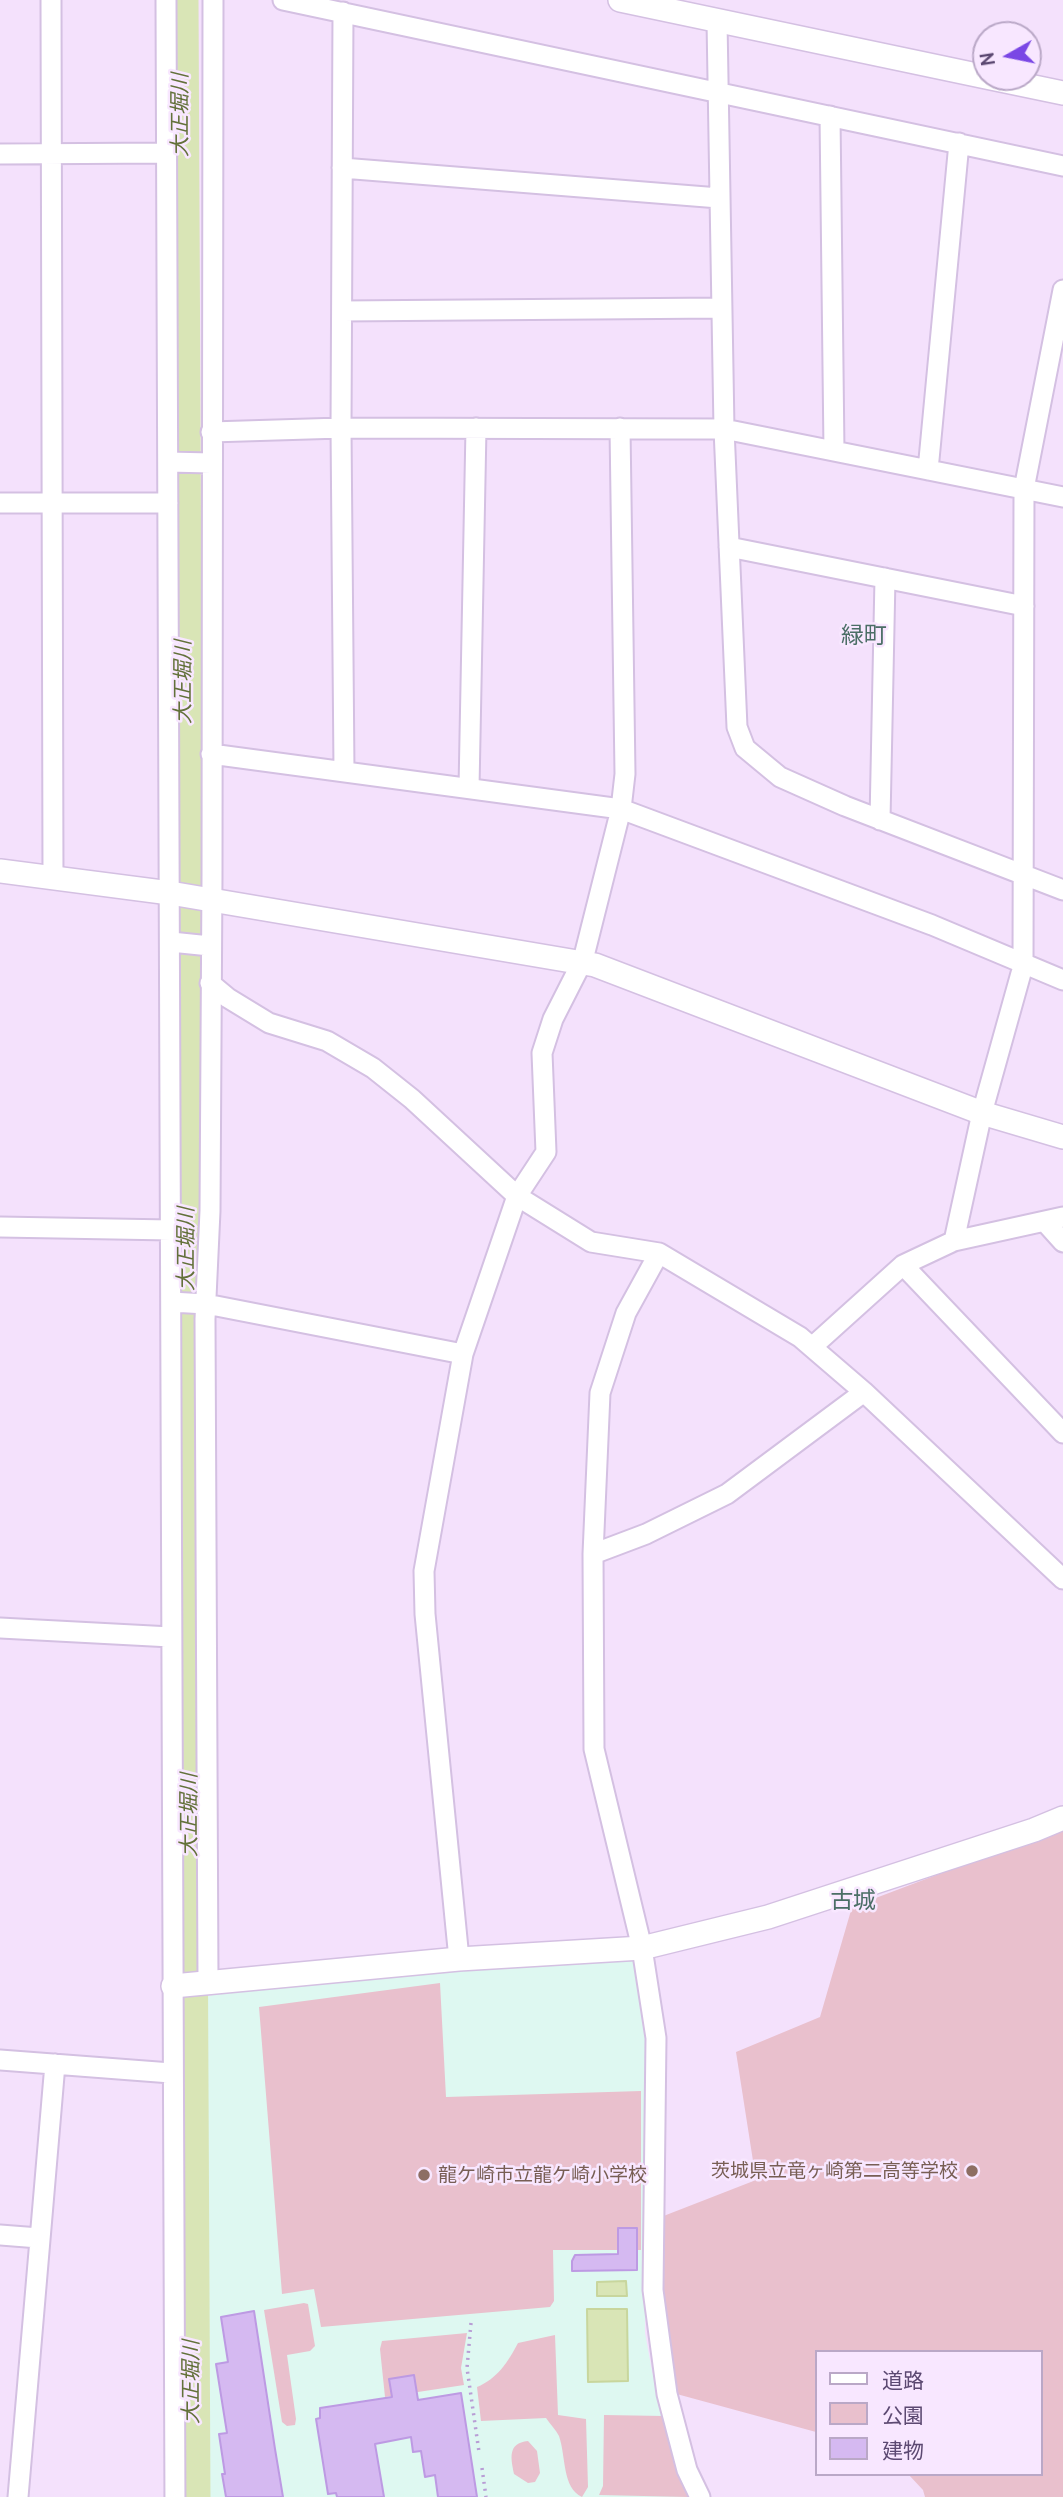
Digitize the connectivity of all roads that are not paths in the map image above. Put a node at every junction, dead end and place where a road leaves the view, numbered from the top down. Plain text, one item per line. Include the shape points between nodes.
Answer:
1 (51, 0) edge
2 (166, 0) edge
3 (213, 0) edge
4 (283, 0) edge
5 (620, 0) edge
6 (343, 12) junction
7 (717, 20) junction
8 (972, 74) edge
9 (1042, 89) edge
10 (717, 91) junction
11 (1063, 93) edge
12 (830, 116) junction
13 (959, 143) junction
14 (166, 153) junction
15 (0, 154) edge
16 (52, 154) junction
17 (1063, 166) edge
18 (342, 169) junction
19 (719, 198) junction
20 (1063, 290) edge
21 (721, 308) junction
22 (342, 312) junction
23 (341, 428) junction
24 (477, 428) junction
25 (620, 428) junction
26 (724, 429) junction
27 (211, 432) junction
28 (834, 451) junction
29 (171, 462) junction
30 (207, 463) junction
31 (928, 470) junction
32 (1024, 489) junction
33 (1063, 497) edge
34 (0, 503) edge
35 (53, 503) junction
36 (168, 503) junction
37 (729, 547) junction
38 (885, 578) junction
39 (1024, 606) junction
40 (212, 754) junction
41 (344, 771) junction
42 (469, 788) junction
43 (621, 809) junction
44 (880, 820) junction
45 (0, 871) edge
46 (1023, 876) junction
47 (52, 878) junction
48 (1063, 890) edge
49 (170, 893) junction
50 (212, 900) junction
51 (171, 942) junction
52 (207, 946) junction
53 (582, 962) junction
54 (1023, 966) junction
55 (1063, 980) edge
56 (210, 982) junction
57 (982, 1113) junction
58 (1063, 1137) edge
59 (517, 1196) junction
60 (1054, 1219) edge
61 (0, 1227) edge
62 (172, 1230) junction
63 (954, 1241) junction
64 (1063, 1242) edge
65 (659, 1253) junction
66 (904, 1265) junction
67 (175, 1302) junction
68 (203, 1304) junction
69 (812, 1347) junction
70 (463, 1354) junction
71 (864, 1392) junction
72 (1060, 1427) edge
73 (593, 1554) junction
74 (1063, 1579) edge
75 (0, 1628) edge
76 (171, 1637) junction
77 (1063, 1818) edge
78 (642, 1948) junction
79 (459, 1959) junction
80 (208, 1982) junction
81 (173, 1986) junction
82 (0, 2060) edge
83 (55, 2064) junction
84 (171, 2073) junction
85 (0, 2235) edge
86 (38, 2238) junction
87 (18, 2497) edge
88 (175, 2497) edge
89 (700, 2497) edge

1 - 16 street
2 - 14 street
3 - 27 street
4 - 6 street
5 - 7 street
6 - 10 street
6 - 18 street
7 - 8 street
7 - 10 street
9 - 11 street
10 - 12 street
10 - 19 street
12 - 13 street
12 - 28 street
13 - 17 street
13 - 31 street
14 - 16 street
14 - 29 street
15 - 16 street
16 - 35 street
18 - 19 street
18 - 22 street
19 - 21 street
20 - 32 street
21 - 22 street
21 - 26 street
22 - 23 street
23 - 24 street
23 - 27 street
23 - 41 street
24 - 25 street
24 - 42 street
25 - 26 street
25 - 43 street via 625,774
26 - 28 street
26 - 37 street
27 - 30 street
28 - 31 street
29 - 30 street
29 - 36 street
30 - 40 street
31 - 32 street
32 - 33 street
32 - 39 street
34 - 35 street
35 - 36 street
35 - 47 street
36 - 49 street
37 - 38 street
37 - 44 street via 737,727 745,748 780,777
38 - 39 street
38 - 44 street
39 - 46 street
40 - 41 street
40 - 50 street
41 - 42 street
42 - 43 street
43 - 53 street
43 - 54 street via 932,925
44 - 46 street
45 - 47 street
46 - 48 street
46 - 54 street
47 - 49 street
49 - 50 street
49 - 51 street
50 - 52 street
50 - 53 street
51 - 52 street
51 - 62 street
52 - 56 street
53 - 57 street
53 - 59 street via 553,1019 542,1053 546,1152
54 - 55 street
54 - 57 street
56 - 59 street via 269,1023 327,1041 373,1068
56 - 68 street via 210,1211
57 - 58 street
57 - 63 street
59 - 65 street via 591,1242
59 - 70 street
60 - 63 street
60 - 64 street
61 - 62 street
62 - 67 street
63 - 66 street
65 - 69 street
65 - 73 street via 626,1313 600,1393
66 - 69 street
66 - 72 street
67 - 68 street
67 - 76 street
68 - 70 street
68 - 80 street
69 - 71 street
70 - 79 street via 424,1571
71 - 73 street via 727,1494
71 - 74 street
73 - 78 street via 594,1749
75 - 76 street
76 - 81 street
77 - 78 street via 768,1917
78 - 79 street
78 - 89 street via 656,2038 653,2290 667,2394 687,2470
79 - 80 street
80 - 81 street
81 - 84 street
82 - 83 street
83 - 84 street
83 - 86 street
84 - 88 street
85 - 86 street
86 - 87 street

